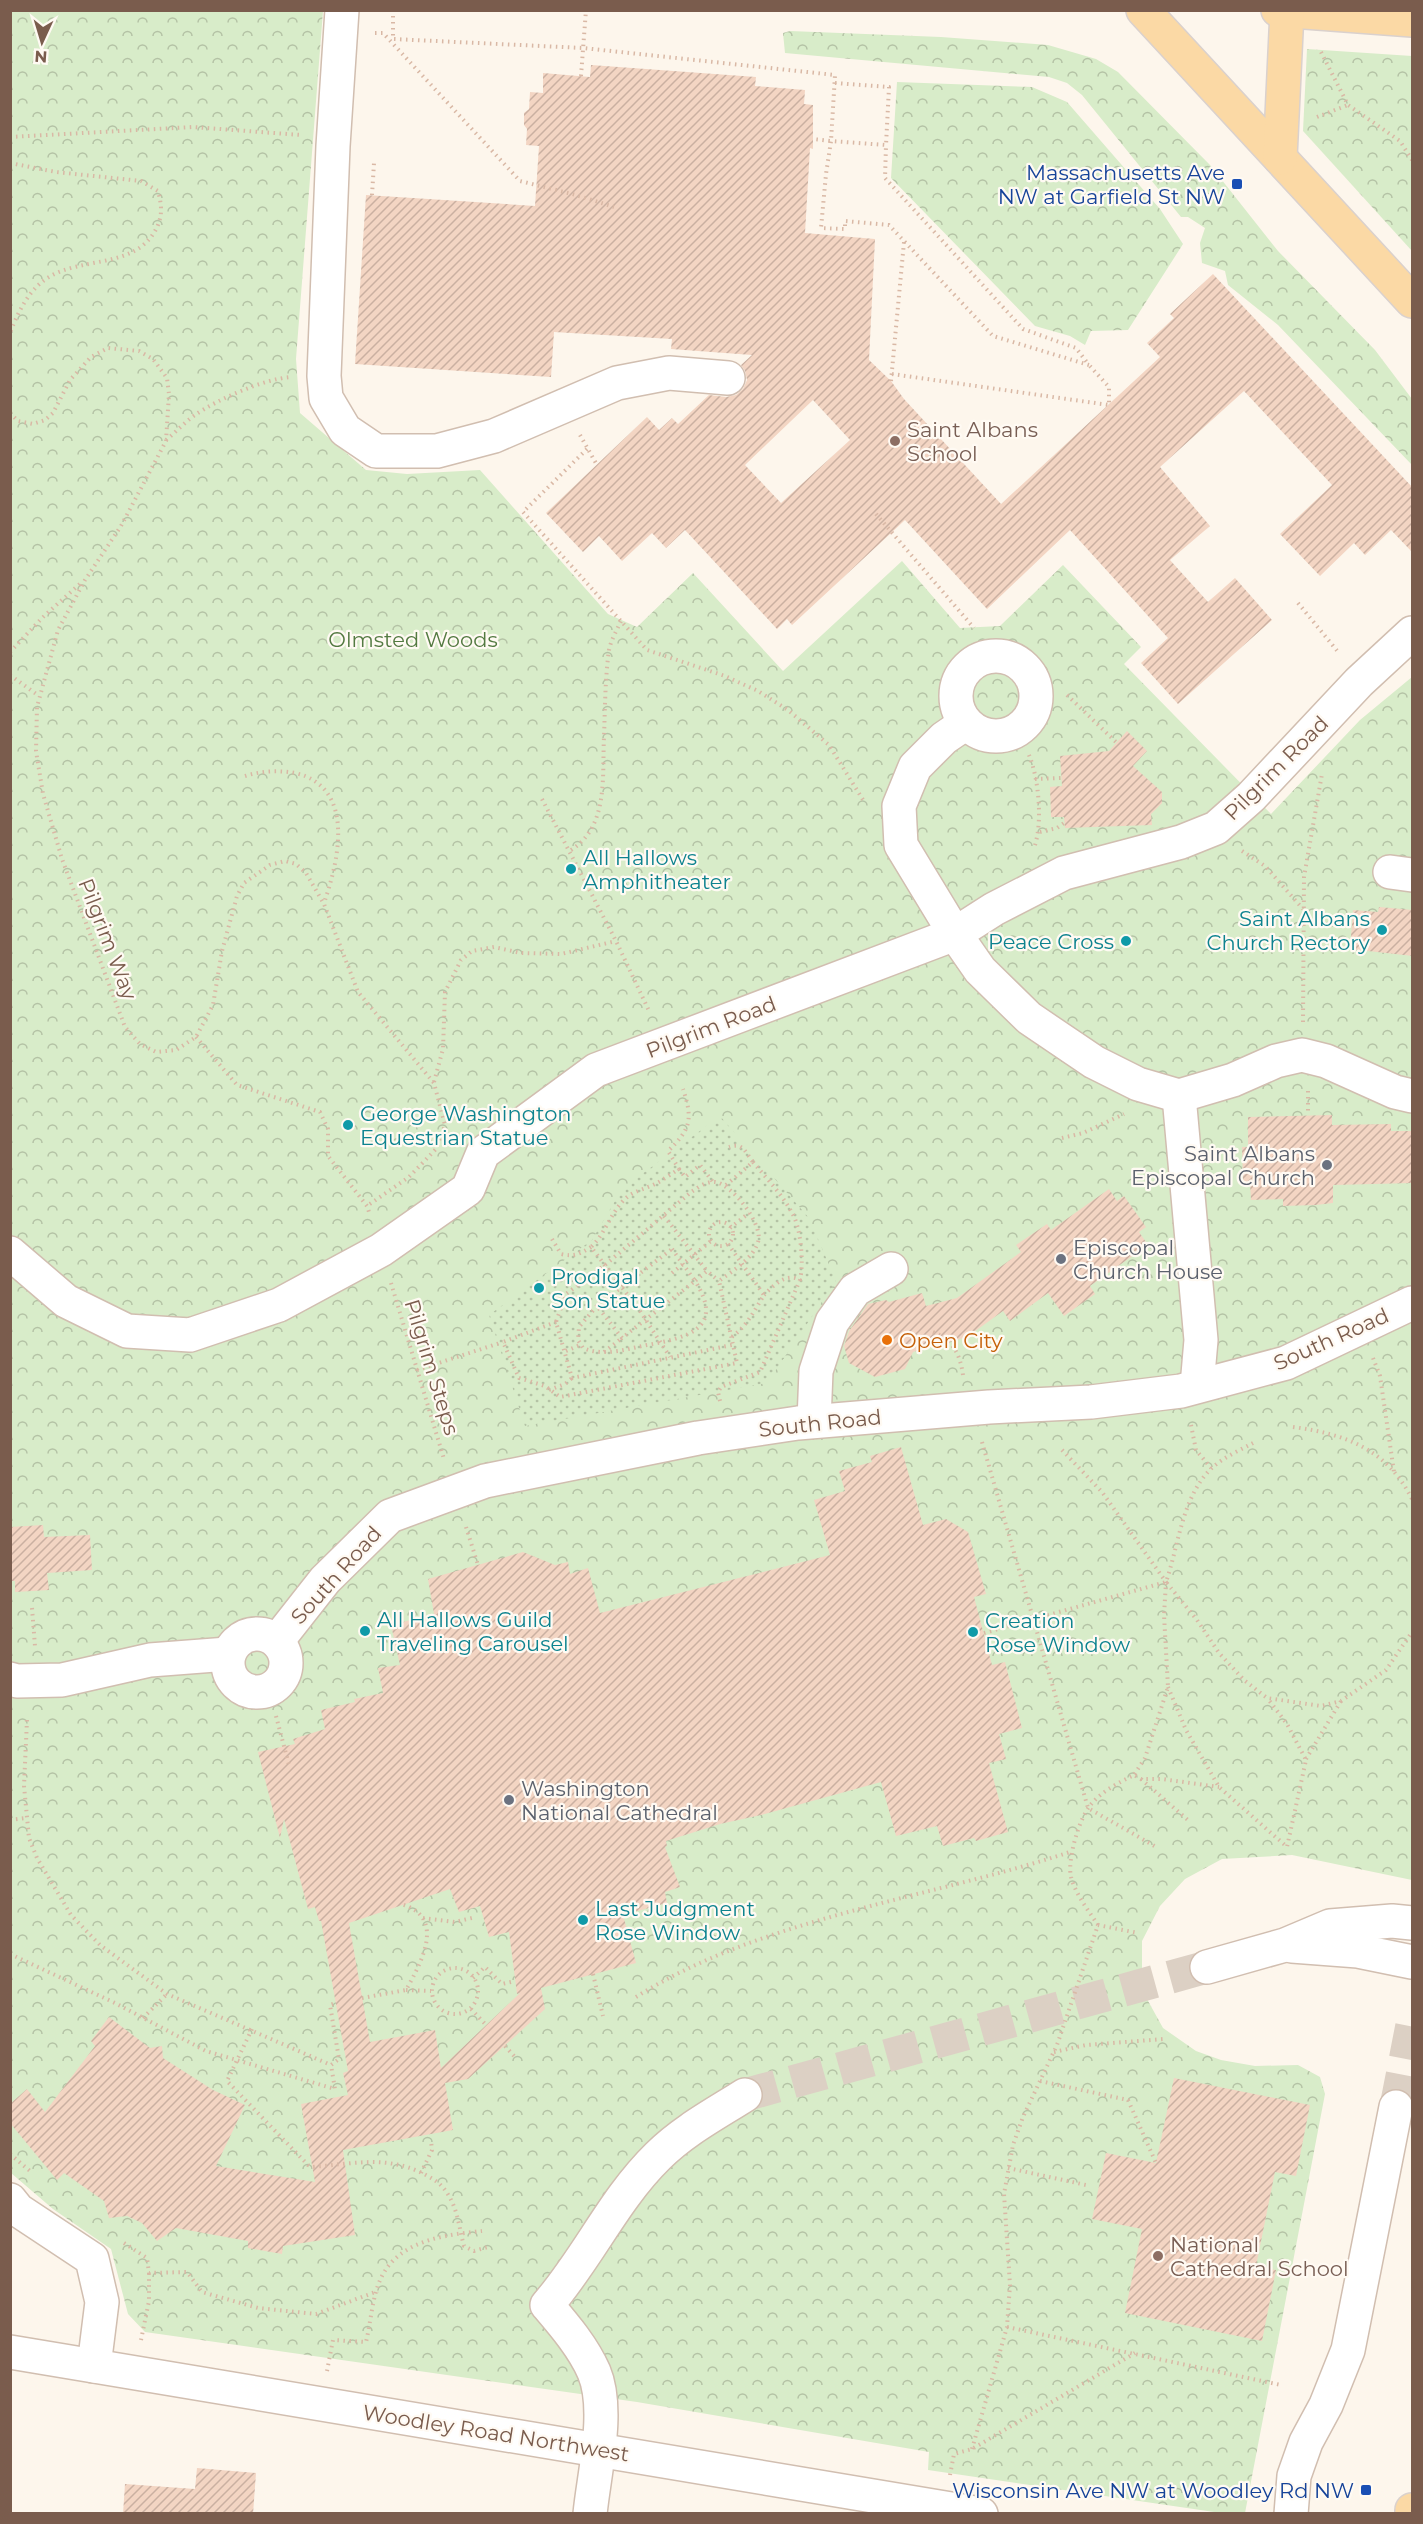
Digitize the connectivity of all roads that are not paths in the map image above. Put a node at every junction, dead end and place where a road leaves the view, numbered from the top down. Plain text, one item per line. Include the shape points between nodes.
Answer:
1 (342, 10) edge
2 (1143, 10) edge
3 (1278, 10) edge
4 (1287, 11) edge
5 (1413, 20) edge
6 (1280, 158) junction
7 (1413, 300) edge
8 (728, 378) dead end
9 (1413, 633) edge
10 (966, 723) dead end
11 (955, 934) junction
12 (1179, 1096) junction
13 (1413, 1096) edge
14 (10, 1253) edge
15 (891, 1269) dead end
16 (1413, 1303) edge
17 (1197, 1386) junction
18 (814, 1421) junction
19 (277, 1641) junction
20 (228, 1654) junction
21 (10, 1679) edge
22 (1413, 1923) edge
23 (1285, 1946) junction
24 (1413, 1962) edge
25 (1207, 1967) tunnel mouth
26 (745, 2096) tunnel mouth
27 (1396, 2107) tunnel mouth
28 (10, 2200) edge
29 (10, 2352) edge
30 (94, 2366) junction
31 (597, 2451) junction
32 (590, 2514) edge
33 (981, 2514) edge
34 (1292, 2514) edge

1 - 8 street via 324,376 326,398 345,430 375,451 437,451 494,436 617,383 669,373
2 - 6 main road
3 - 4 main road
4 - 5 main road
4 - 6 main road
6 - 7 main road
9 - 11 street, Pilgrim Road via 1359,682 1251,797 1216,828 1181,842 1064,873
10 - 11 street via 944,738 915,767 899,806 901,845
11 - 12 street via 980,970 1029,1018 1094,1062 1138,1084
11 - 14 street, Pilgrim Road via 596,1070 483,1153 468,1189 381,1250 279,1305 190,1335 127,1331 66,1300
12 - 13 street via 1302,1055
12 - 17 street via 1199,1308
15 - 18 street via 855,1290 832,1322 816,1371
16 - 17 street, South Road via 1286,1363
17 - 18 street, South Road via 1091,1402
18 - 19 street, South Road via 485,1480 390,1516 326,1580
19 - 20 street via 250,1634 236,1641
19 - 20 street via 285,1656 284,1674 279,1683 265,1691 247,1690 233,1681 227,1668
20 - 21 street via 150,1660 62,1680
22 - 23 street via 1330,1926
23 - 24 street via 1358,1951
23 - 25 street
26 - 31 street via 689,2130 658,2156 628,2191 547,2305 570,2331 595,2373 601,2408
27 - 34 street via 1348,2350 1294,2476
28 - 30 street via 18,2210 92,2259 102,2302
29 - 30 street, Woodley Road Northwest
30 - 31 street, Woodley Road Northwest
31 - 32 street
31 - 33 street, Woodley Road Northwest

